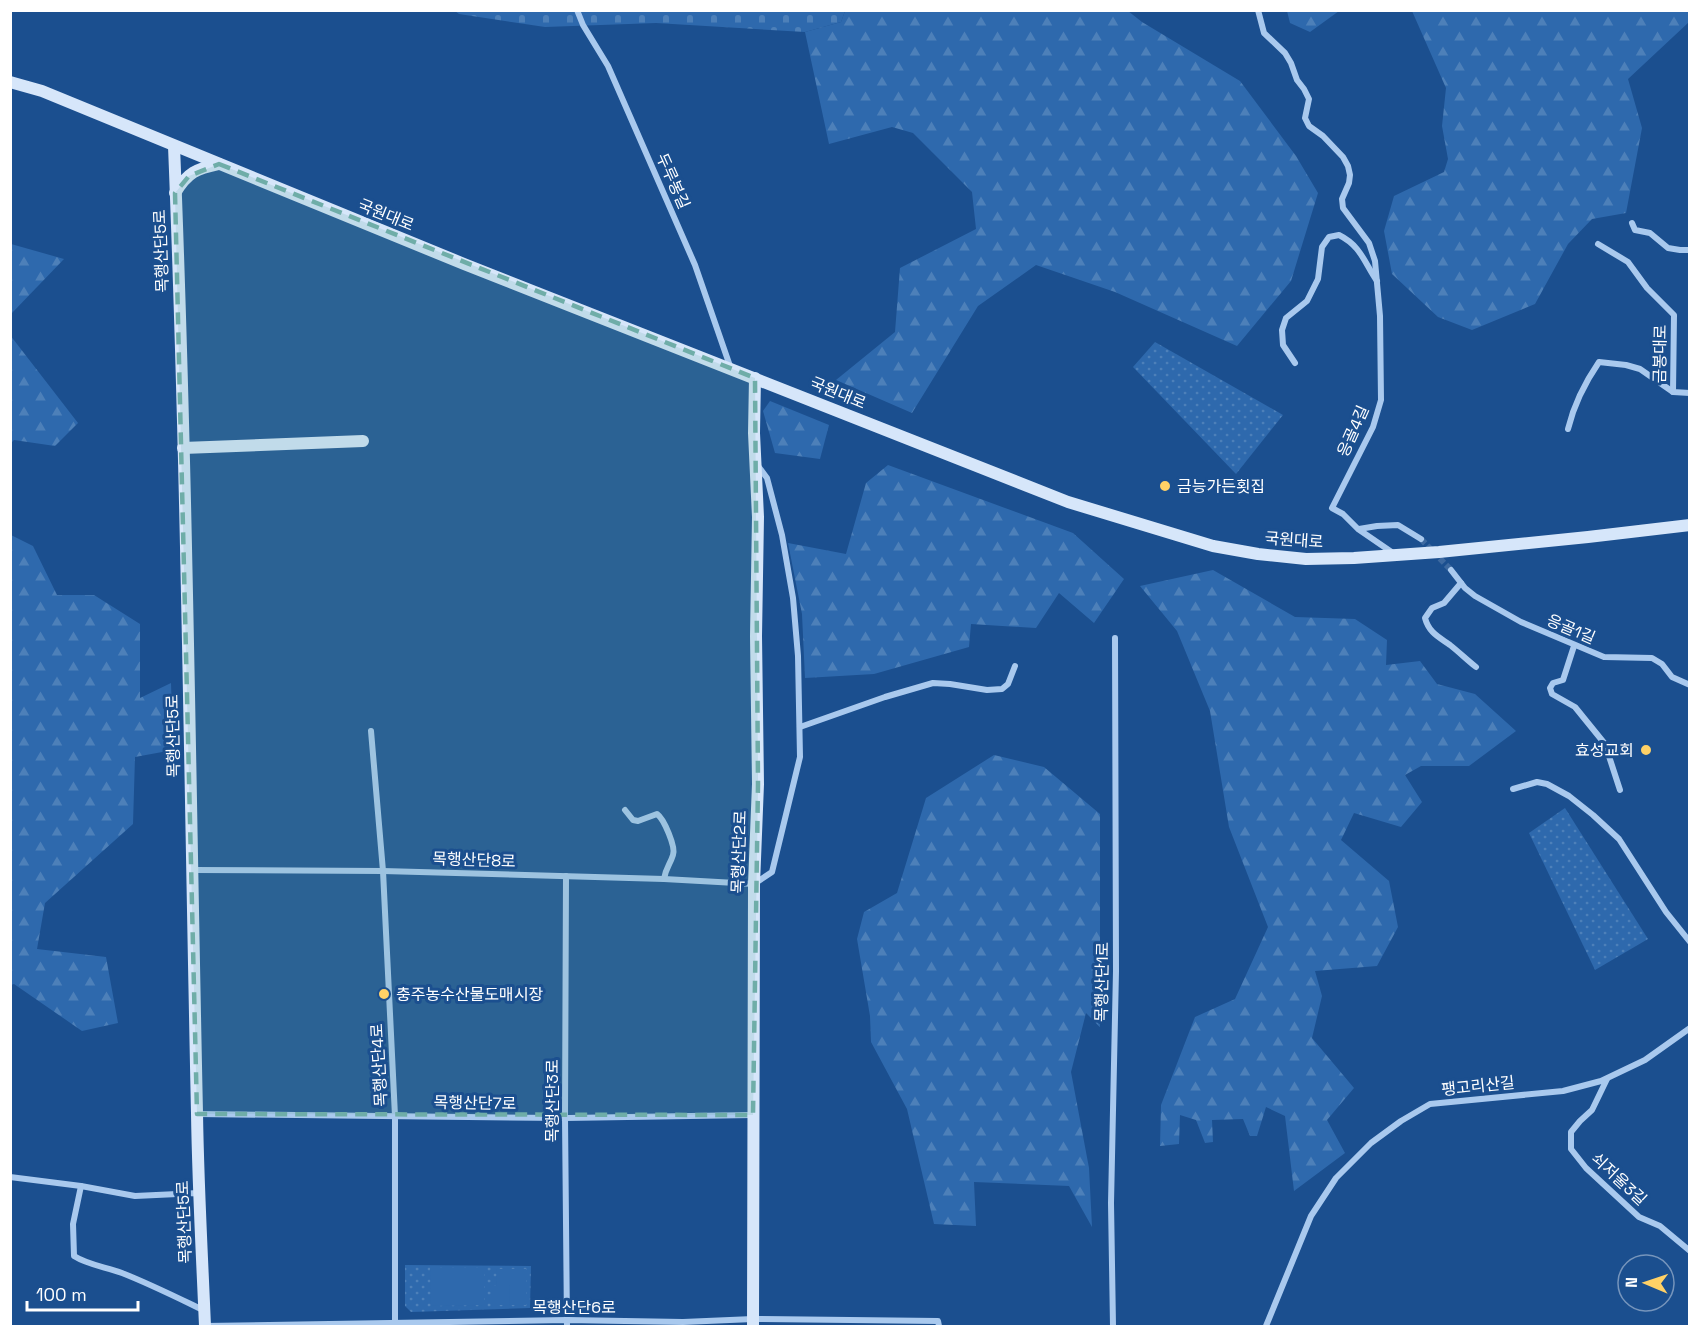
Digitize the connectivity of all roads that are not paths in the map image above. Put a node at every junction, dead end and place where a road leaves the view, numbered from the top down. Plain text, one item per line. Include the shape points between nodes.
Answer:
1 (577, 10) edge
2 (1258, 10) edge
3 (10, 82) edge
4 (174, 146) junction
5 (219, 164) junction
6 (175, 193) junction
7 (1632, 223) dead end
8 (1598, 244) dead end
9 (1689, 250) edge
10 (1377, 281) junction
11 (1295, 363) dead end
12 (732, 369) junction
13 (755, 378) junction
14 (1674, 392) junction
15 (1689, 393) edge
16 (1568, 429) dead end
17 (363, 441) dead end
18 (183, 448) junction
19 (755, 461) junction
20 (1689, 525) edge
21 (1358, 529) junction
22 (1421, 539) tunnel mouth
23 (1396, 555) junction
24 (1451, 570) tunnel mouth
25 (1461, 583) junction
26 (1115, 638) dead end
27 (1574, 646) junction
28 (1016, 666) dead end
29 (1476, 667) dead end
30 (1689, 685) edge
31 (800, 727) junction
32 (371, 731) dead end
33 (1513, 789) dead end
34 (1620, 790) dead end
35 (625, 810) dead end
36 (193, 870) junction
37 (383, 871) junction
38 (566, 876) junction
39 (664, 879) junction
40 (754, 884) junction
41 (1689, 942) edge
42 (1689, 1028) edge
43 (1607, 1079) junction
44 (197, 1114) junction
45 (753, 1115) junction
46 (394, 1116) junction
47 (565, 1118) junction
48 (10, 1177) edge
49 (81, 1186) junction
50 (200, 1193) junction
51 (1689, 1251) edge
52 (204, 1310) junction
53 (567, 1323) edge
54 (753, 1323) edge
55 (395, 1324) edge
56 (205, 1326) edge
57 (939, 1326) edge
58 (1113, 1326) edge
59 (1266, 1326) edge

1 - 12 street, 두루봉길 via 608,66 691,254
2 - 10 street, 응골4길 via 1264,33 1285,53 1309,99 1305,118 1309,126 1323,136 1348,166 1350,176 1343,208 1369,243
3 - 4 street, 국원대로 via 42,91
4 - 5 street, 국원대로
4 - 6 street, 목행산단5로
5 - 6 street via 199,168
5 - 12 street, 국원대로
6 - 18 street, 목행산단5로
7 - 9 street via 1635,230 1650,233 1668,248
8 - 14 street, 금봉대로 via 1628,262 1674,315
10 - 11 street, 응골4길 via 1358,248 1340,235 1329,237 1322,247 1318,279 1306,301 1286,318 1282,330 1283,345
10 - 21 street, 응골4길 via 1381,400 1373,427 1332,508 1343,513
12 - 13 street, 국원대로
13 - 19 street, 목행산단2로
13 - 23 street, 국원대로 via 1068,502 1213,546 1306,559
14 - 15 street, 금봉대로
14 - 16 street, 금봉대로 via 1640,369 1599,362 1584,384
17 - 18 street
18 - 36 street, 목행산단5로
19 - 31 street via 767,478 793,598
19 - 40 street, 목행산단2로 via 758,784
20 - 23 street, 국원대로
21 - 22 street via 1398,525
21 - 23 street, 응골4길
24 - 25 street, 응골1길
25 - 27 street, 응골1길 via 1475,596 1521,622
25 - 29 street via 1425,618 1434,634
26 - 58 street, 목행산단1로
27 - 30 street, 응골1길 via 1604,657 1652,658 1672,677
27 - 34 street via 1563,680 1550,688 1552,694 1575,707 1605,744
28 - 31 street via 1002,689 933,683
31 - 40 street via 800,757 772,872
32 - 37 street, 목행산단4로
33 - 41 street via 1536,782 1546,784 1593,815 1619,839
35 - 39 street via 633,820 657,814 662,818 674,849
36 - 37 street, 목행산단8로
36 - 44 street, 목행산단5로
37 - 38 street, 목행산단8로
37 - 46 street, 목행산단4로
38 - 39 street, 목행산단8로
38 - 47 street, 목행산단3로
39 - 40 street, 목행산단8로
40 - 45 street, 목행산단2로
42 - 43 street, 팽고리산길 via 1645,1060
43 - 51 street, 쇠저울3길 via 1592,1110 1571,1132 1571,1149 1639,1217 1660,1226
43 - 59 street, 팽고리산길 via 1563,1091 1430,1104 1393,1126 1335,1178 1311,1216
44 - 46 street, 목행산단7로
44 - 50 street, 목행산단5로
45 - 47 street, 목행산단7로
45 - 54 street, 목행산단2로
46 - 47 street, 목행산단7로
46 - 55 street, 목행산단4로
47 - 53 street, 목행산단3로
48 - 49 street
49 - 50 street via 135,1196
49 - 52 street via 73,1224 74,1256 147,1283
50 - 52 street, 목행산단5로
52 - 56 street, 목행산단5로
53 - 54 street, 목행산단6로
53 - 55 street, 목행산단6로
54 - 57 street, 목행산단6로 via 938,1321
55 - 56 street, 목행산단6로

